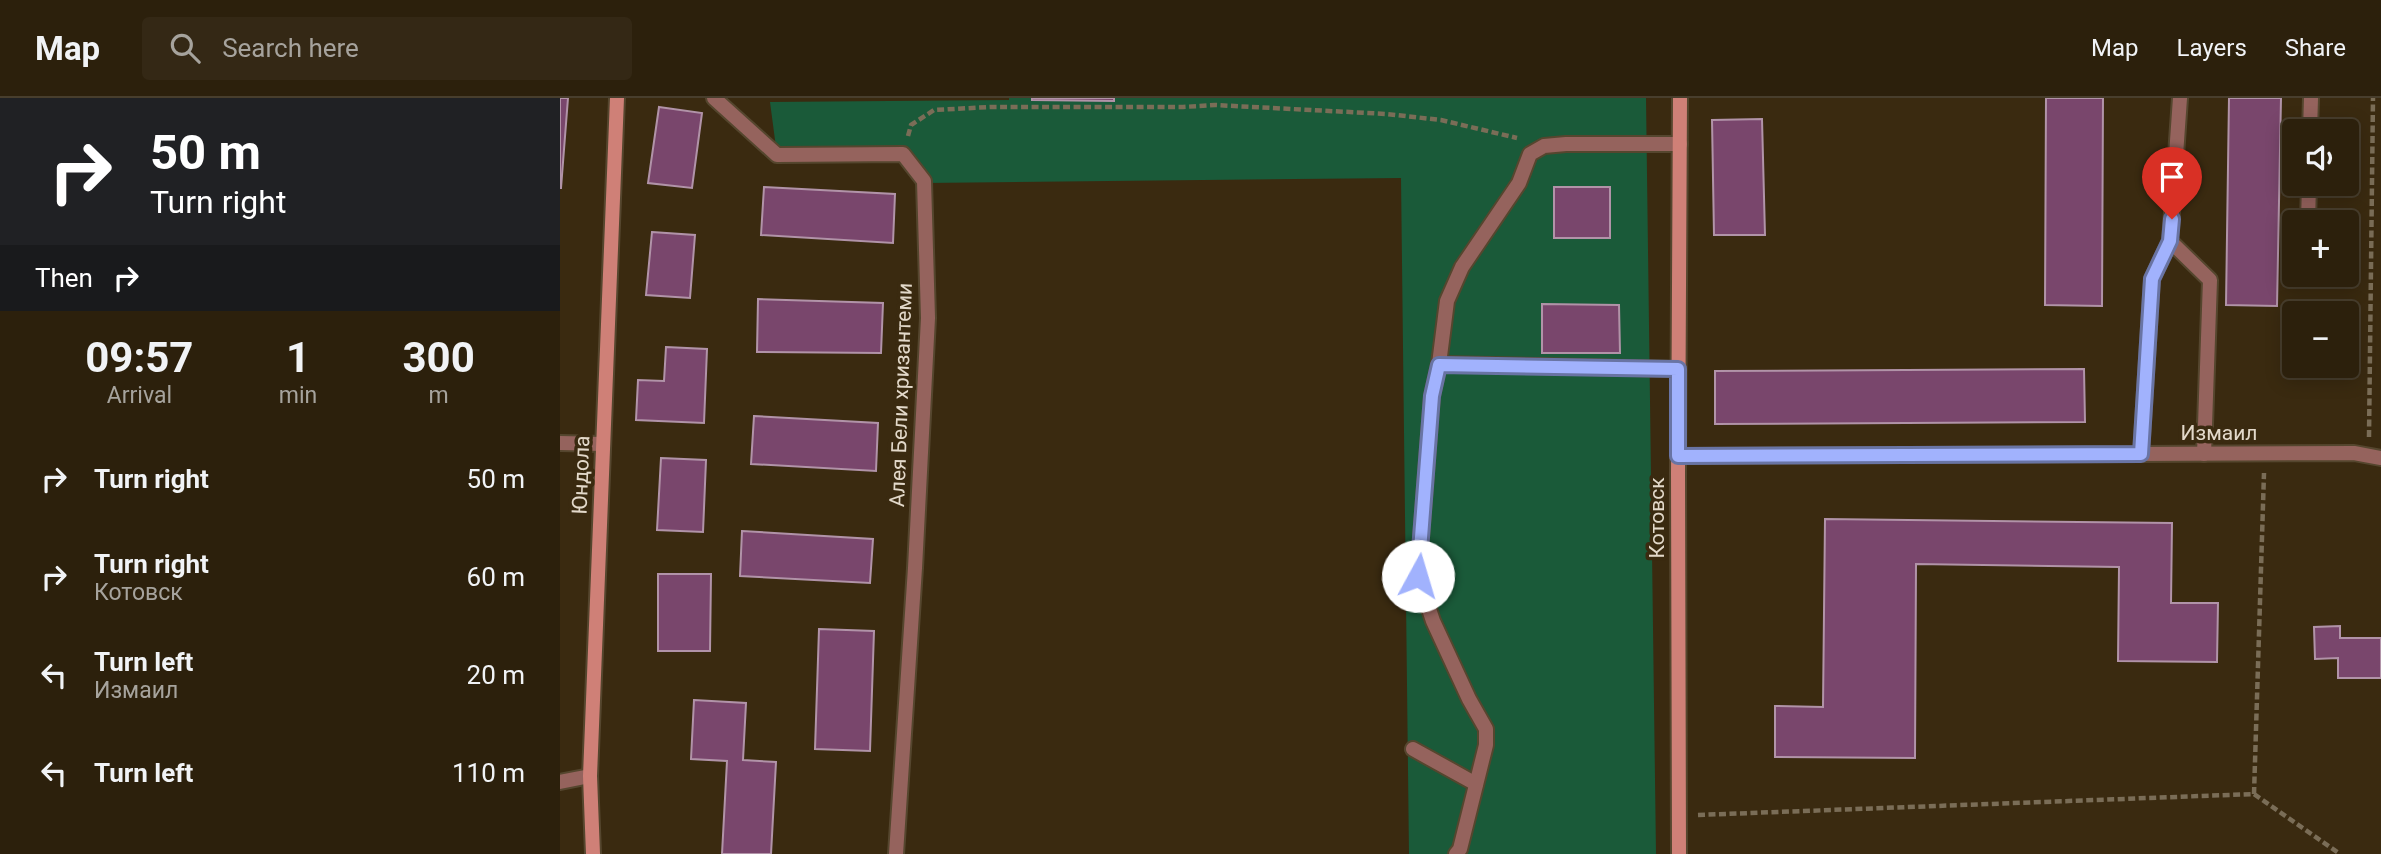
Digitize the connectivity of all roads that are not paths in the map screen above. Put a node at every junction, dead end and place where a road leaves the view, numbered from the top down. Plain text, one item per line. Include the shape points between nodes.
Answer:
1 (617, 98) edge
2 (714, 98) edge
3 (1680, 98) edge
4 (2180, 98) edge
5 (2311, 98) edge
6 (2310, 119) edge
7 (1680, 144) junction
8 (2170, 241) junction
9 (1439, 365) junction
10 (1678, 369) junction
11 (560, 443) edge
12 (603, 444) junction
13 (2141, 454) junction
14 (2204, 454) junction
15 (1678, 456) junction
16 (2375, 457) edge
17 (1413, 749) dead end
18 (590, 776) junction
19 (560, 782) edge
20 (1476, 784) junction
21 (593, 854) edge
22 (895, 854) edge
23 (1456, 854) edge
24 (1679, 854) edge

1 - 12 street, Юндола
2 - 22 street, Алея Бели хризантеми via 777,155 903,154 924,181 928,317
3 - 7 street, Котовск
4 - 8 street
5 - 6 street
7 - 9 street via 1566,144 1544,146 1530,154 1519,183 1462,267 1447,302
7 - 10 street, Котовск
8 - 13 street via 2152,279
8 - 14 street via 2210,280
9 - 10 street
9 - 20 street via 1432,396 1418,576 1433,621 1486,729
10 - 15 street, Котовск
11 - 12 street
12 - 18 street, Юндола
13 - 14 street, Измаил
13 - 15 street, Измаил
14 - 16 street, Измаил via 2354,453
15 - 24 street, Котовск
17 - 20 street
18 - 19 street
18 - 21 street, Юндола
20 - 23 street

